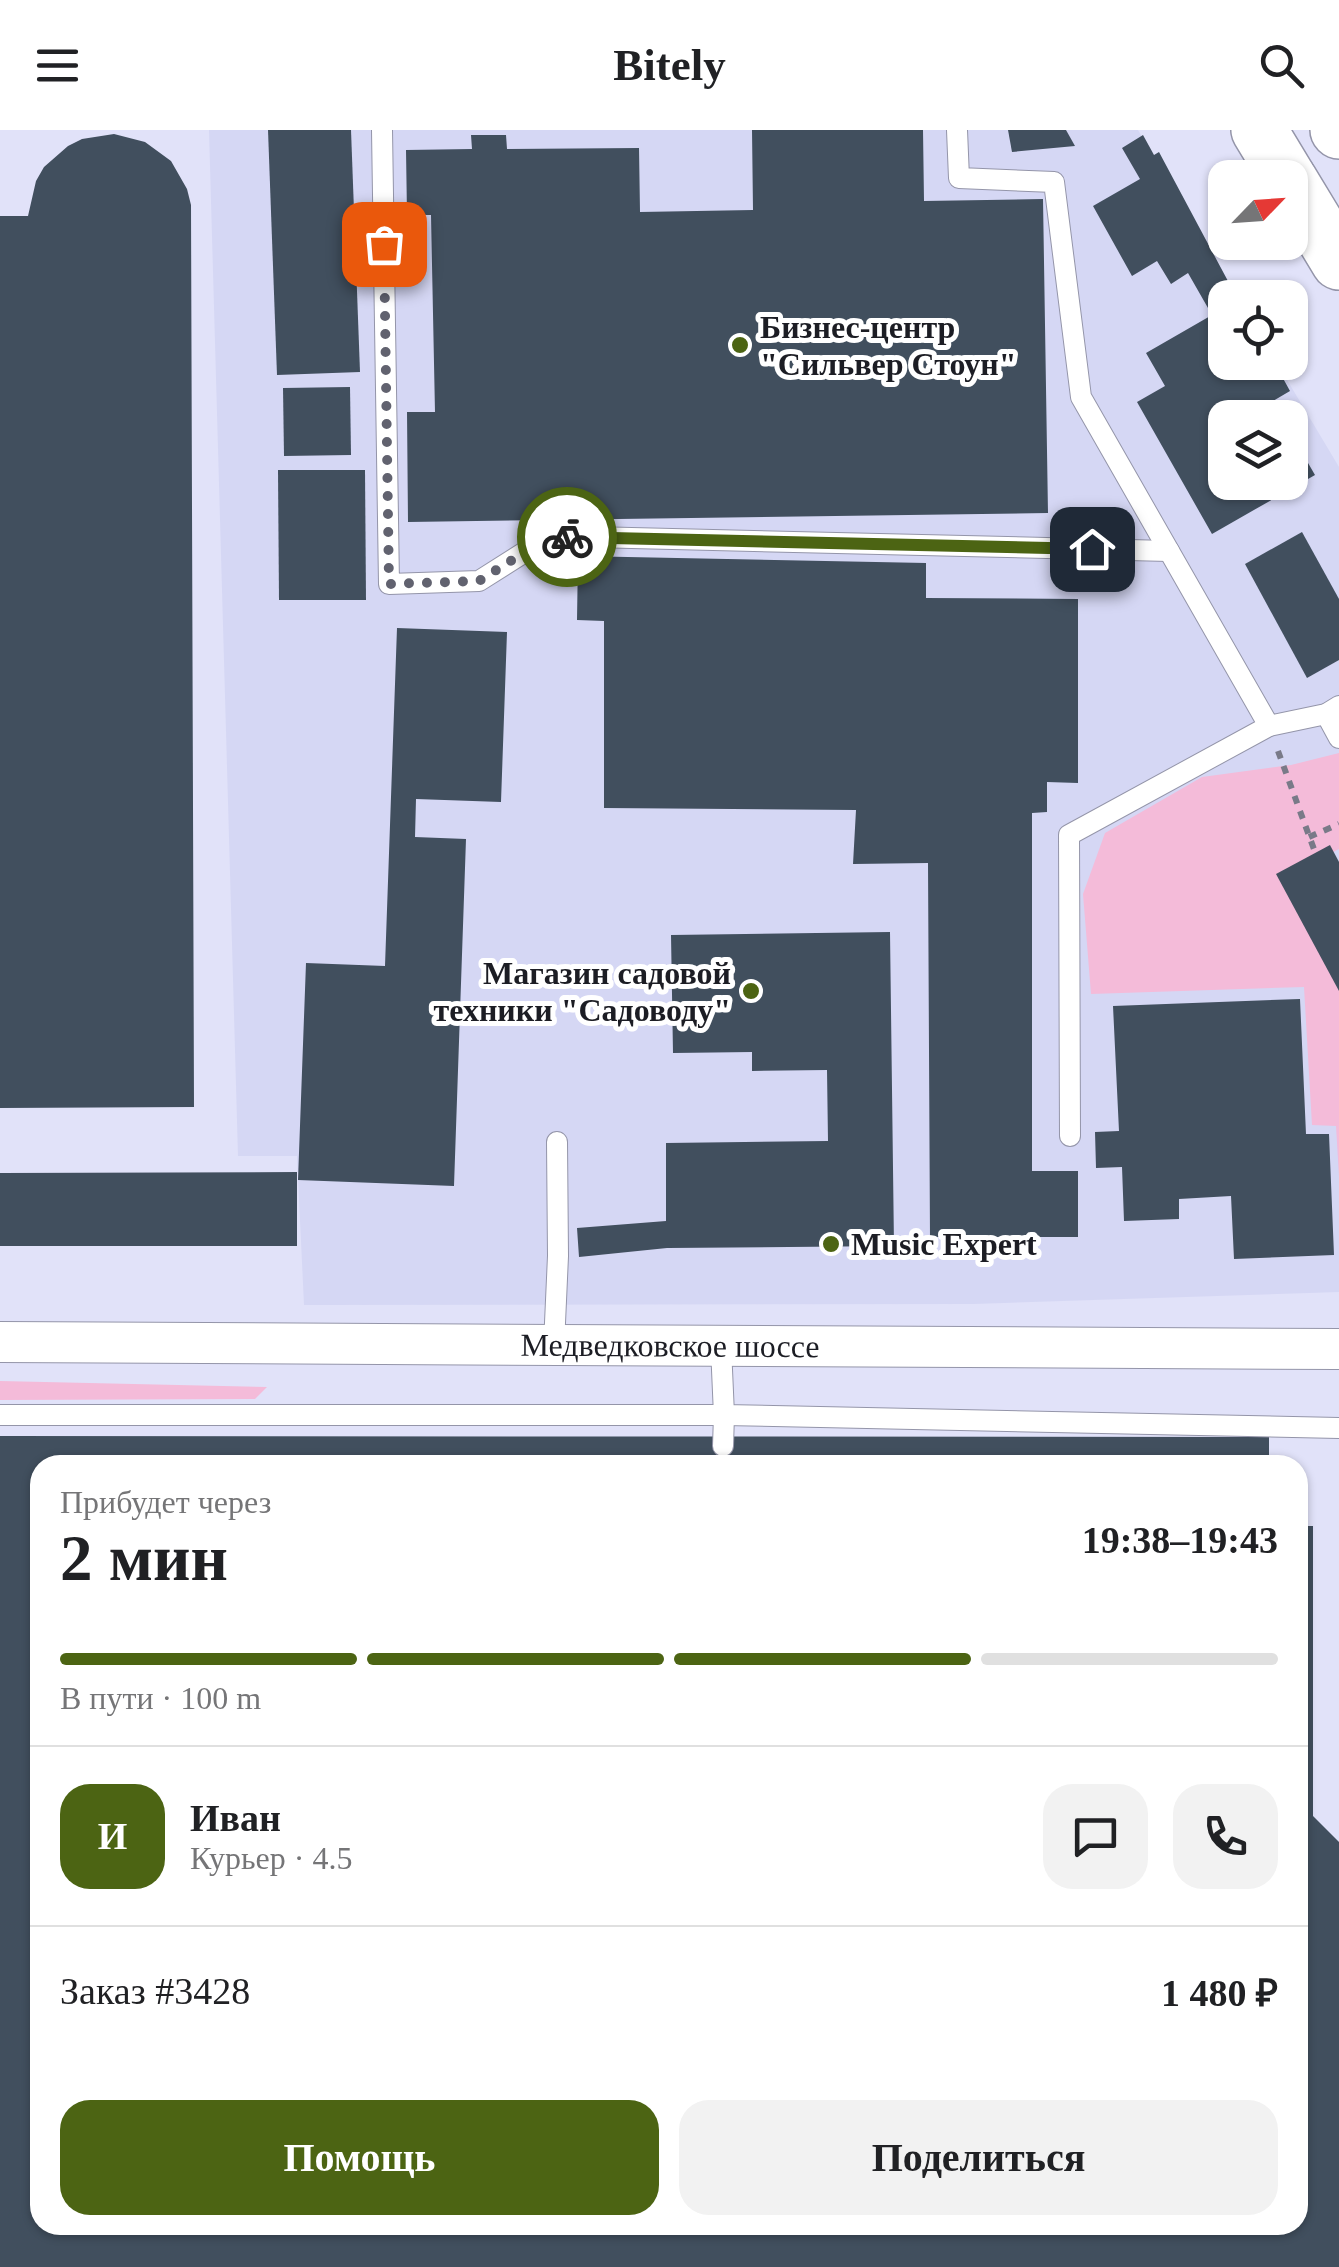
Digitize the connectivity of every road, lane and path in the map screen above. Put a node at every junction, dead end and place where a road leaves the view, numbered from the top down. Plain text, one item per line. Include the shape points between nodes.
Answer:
1 (382, 130) edge
2 (957, 130) edge
3 (1259, 130) edge
4 (1277, 160) edge
5 (1308, 211) edge
6 (1339, 262) edge
7 (1169, 551) junction
8 (1332, 710) edge
9 (1269, 726) junction
10 (1339, 738) edge
11 (1339, 824) edge
12 (1309, 836) junction
13 (1316, 852) dead end
14 (1070, 1136) dead end
15 (557, 1142) dead end
16 (0, 1342) edge
17 (554, 1345) junction
18 (721, 1346) junction
19 (1339, 1349) edge
20 (0, 1415) edge
21 (724, 1415) junction
22 (1339, 1428) edge
23 (723, 1446) dead end

1 - 7 lane via 389,584 479,581 550,536
2 - 7 lane via 959,178 1054,182 1081,397
3 - 4 main road
5 - 6 main road
7 - 9 lane
8 - 9 lane
8 - 10 lane
9 - 12 path
9 - 14 lane via 1069,835
11 - 12 path
12 - 13 path
15 - 17 lane
16 - 17 street, Медведковское шоссе
17 - 18 street, Медведковское шоссе
18 - 19 street, Медведковское шоссе
18 - 21 lane
20 - 21 lane
21 - 22 lane
21 - 23 lane

